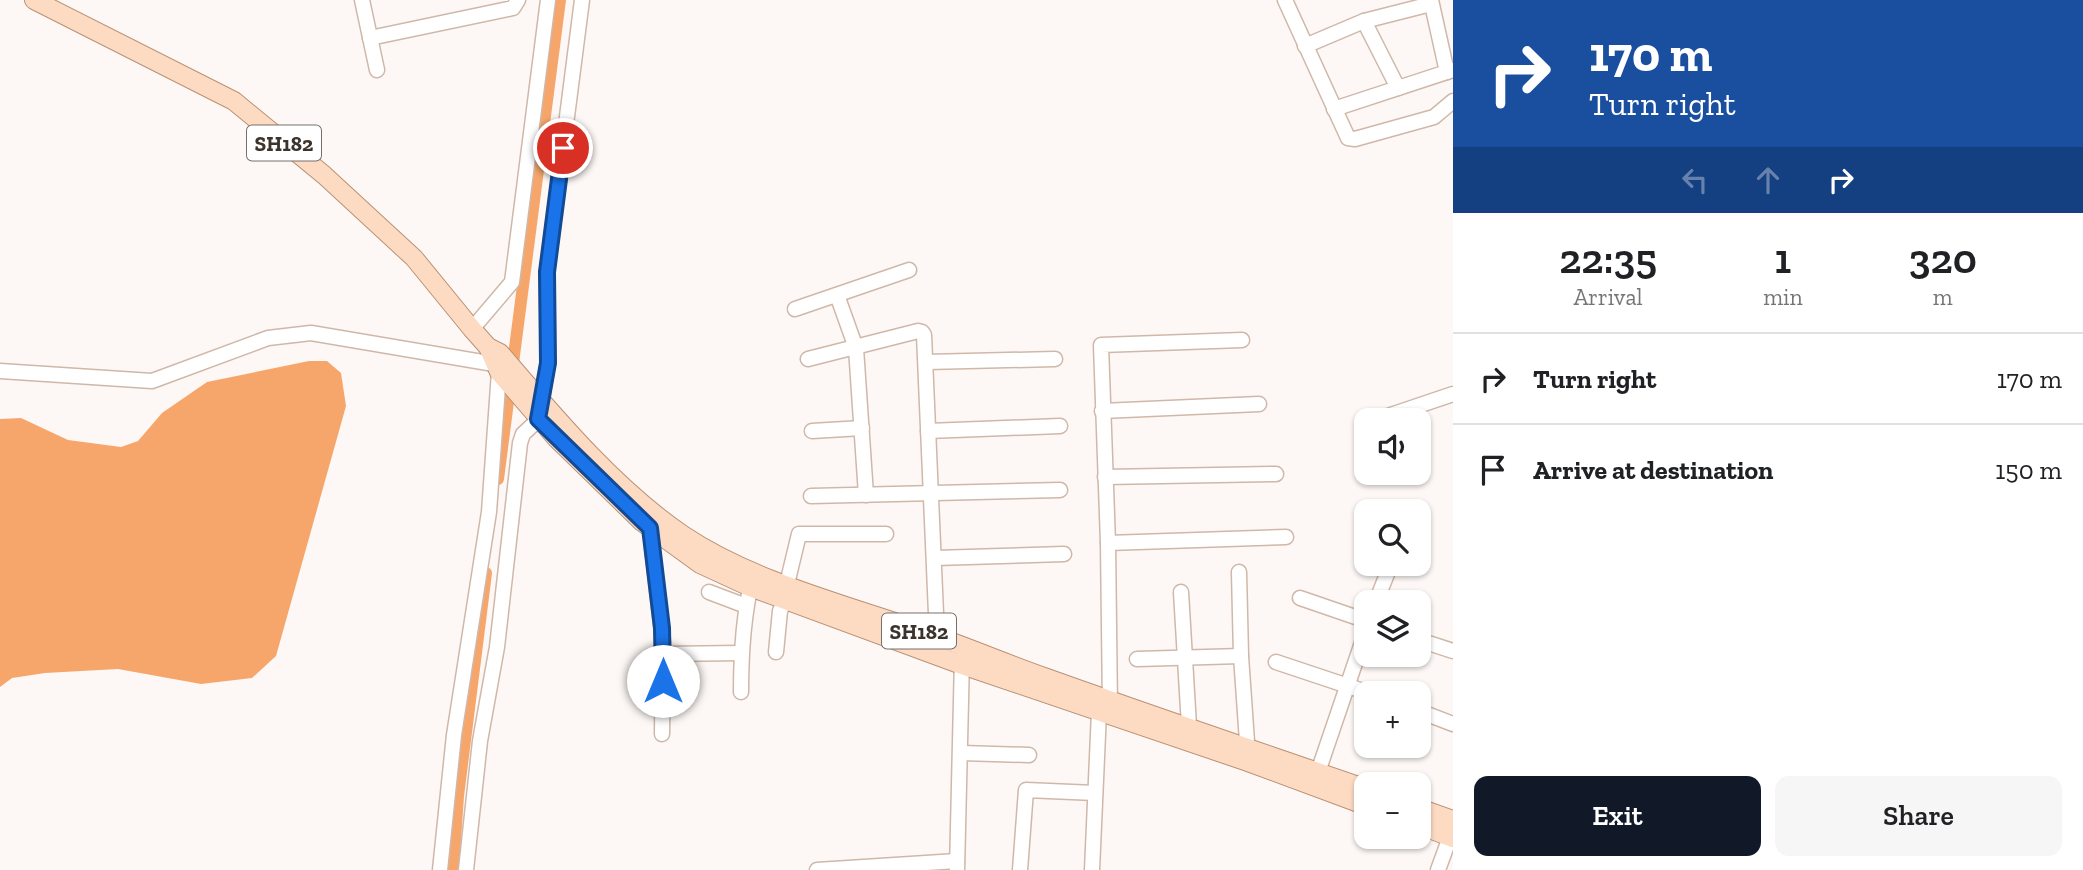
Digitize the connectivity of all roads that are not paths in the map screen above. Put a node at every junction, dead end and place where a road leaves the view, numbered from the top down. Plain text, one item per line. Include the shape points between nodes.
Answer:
1 (34, 0) edge
2 (362, 0) edge
3 (518, 0) edge
4 (548, 0) edge
5 (582, 0) edge
6 (1285, 0) edge
7 (1431, 2) edge
8 (1364, 21) junction
9 (370, 38) junction
10 (1305, 46) junction
11 (377, 70) dead end
12 (1450, 71) edge
13 (1398, 88) junction
14 (1453, 101) edge
15 (1334, 109) junction
16 (909, 270) dead end
17 (837, 295) junction
18 (795, 309) dead end
19 (472, 329) junction
20 (1242, 340) dead end
21 (856, 348) junction
22 (808, 359) dead end
23 (1055, 359) dead end
24 (927, 362) junction
25 (498, 364) junction
26 (0, 371) edge
27 (1453, 394) edge
28 (533, 401) junction
29 (1259, 404) dead end
30 (1412, 408) edge
31 (1102, 411) junction
32 (538, 419) junction
33 (1060, 426) dead end
34 (862, 428) junction
35 (812, 431) dead end
36 (928, 431) junction
37 (1276, 474) dead end
38 (1105, 477) junction
39 (1060, 490) dead end
40 (932, 494) junction
41 (866, 495) junction
42 (811, 496) dead end
43 (650, 528) junction
44 (670, 534) junction
45 (886, 534) dead end
46 (1286, 537) dead end
47 (1108, 543) junction
48 (1064, 554) dead end
49 (935, 558) junction
50 (1239, 572) dead end
51 (752, 579) junction
52 (709, 592) dead end
53 (786, 592) junction
54 (1181, 592) dead end
55 (1300, 598) dead end
56 (746, 606) junction
57 (1354, 617) edge
58 (937, 637) junction
59 (1431, 644) edge
60 (962, 646) junction
61 (1453, 651) edge
62 (776, 652) dead end
63 (741, 653) junction
64 (663, 654) junction
65 (1241, 656) junction
66 (1184, 657) junction
67 (1137, 659) dead end
68 (1276, 662) dead end
69 (962, 665) junction
70 (1354, 665) edge
71 (1347, 685) junction
72 (1354, 688) edge
73 (741, 692) dead end
74 (1106, 709) junction
75 (1431, 716) edge
76 (1453, 724) edge
77 (1189, 726) junction
78 (662, 734) dead end
79 (961, 753) junction
80 (1248, 754) junction
81 (1029, 755) dead end
82 (1318, 772) junction
83 (1354, 784) edge
84 (1095, 793) junction
85 (1354, 800) edge
86 (1431, 816) edge
87 (1431, 827) edge
88 (1452, 830) edge
89 (957, 865) edge
90 (440, 870) edge
91 (466, 870) edge
92 (817, 870) edge
93 (1020, 870) edge
94 (1093, 870) edge
95 (1438, 870) edge

1 - 19 main road, SH182 via 234,100 414,258
2 - 9 street
3 - 9 street via 513,8
4 - 19 street via 512,282
5 - 28 street via 547,272 549,354
6 - 10 street
7 - 8 street
7 - 12 street
8 - 10 street
8 - 13 street
9 - 11 street
10 - 15 street
12 - 13 street
13 - 15 street
14 - 15 street via 1434,117 1355,139 1345,134
16 - 17 street
17 - 18 street
17 - 21 street
19 - 25 main road, SH182
20 - 31 street via 1101,345
21 - 22 street
21 - 24 street via 922,332
21 - 34 street
23 - 24 street
24 - 36 street
25 - 26 street via 311,333 268,338 152,382
25 - 28 main road, SH182
25 - 28 main road, SH182 via 526,382
25 - 90 street via 489,512 454,735
27 - 30 street
28 - 32 main road, SH182
28 - 44 main road, SH182 via 561,423
29 - 31 street
31 - 38 street
32 - 43 main road, SH182
32 - 91 street via 520,443 498,647 480,741
33 - 36 street
34 - 35 street
34 - 41 street
36 - 40 street
37 - 38 street
38 - 47 street
39 - 40 street
40 - 41 street
40 - 49 street
41 - 42 street
43 - 44 main road, SH182
43 - 64 street
44 - 51 main road, SH182 via 700,564
45 - 53 street via 799,534
46 - 47 street
47 - 74 street
48 - 49 street
49 - 58 street
50 - 65 street
51 - 53 main road, SH182
51 - 56 street
52 - 56 street
53 - 58 main road, SH182 via 815,596
53 - 62 street
53 - 69 main road, SH182
54 - 66 street
55 - 57 street
56 - 63 street
58 - 60 main road, SH182
59 - 61 street
60 - 69 street
60 - 74 main road, SH182
63 - 64 street
63 - 73 street
64 - 78 street
65 - 66 street
65 - 80 street
66 - 67 street
66 - 77 street
68 - 71 street
69 - 74 main road, SH182
69 - 79 street
70 - 71 street
71 - 72 street
71 - 82 street
74 - 77 main road, SH182
74 - 80 main road, SH182
74 - 84 street
75 - 76 street
77 - 80 main road, SH182
79 - 81 street
79 - 89 street
80 - 82 main road, SH182
80 - 85 main road, SH182
82 - 83 main road, SH182
84 - 93 street via 1026,790
84 - 94 street
86 - 88 main road
87 - 88 main road
88 - 95 street
89 - 92 street

